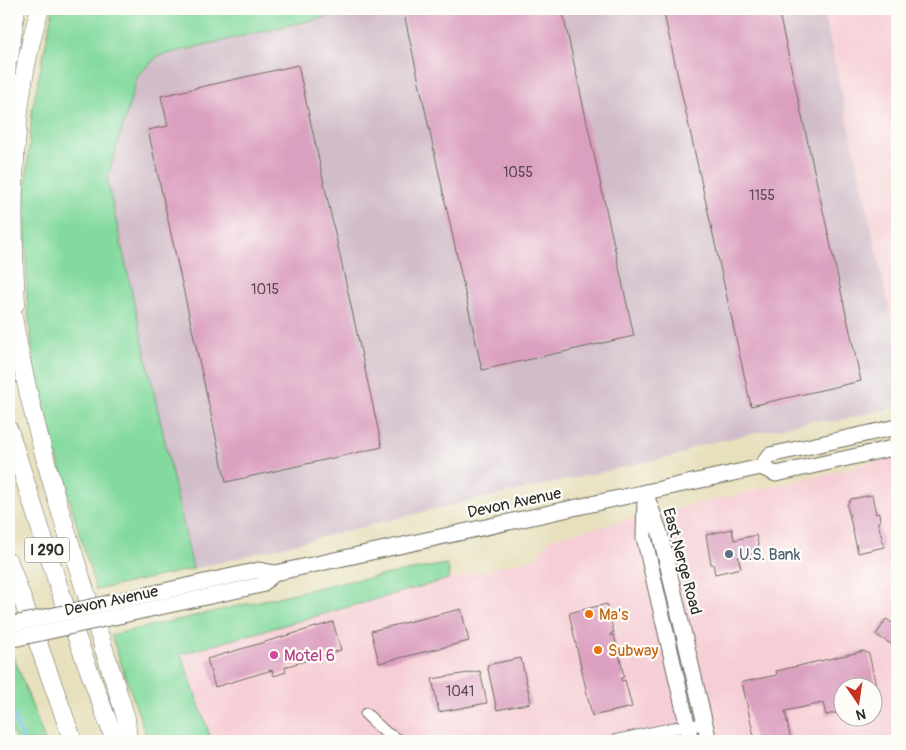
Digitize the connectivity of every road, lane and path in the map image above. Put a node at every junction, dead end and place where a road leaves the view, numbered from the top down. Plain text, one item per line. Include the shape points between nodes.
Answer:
1 (16, 9) edge
2 (40, 9) edge
3 (9, 58) edge
4 (9, 290) edge
5 (20, 358) junction
6 (897, 427) edge
7 (9, 430) edge
8 (897, 447) edge
9 (761, 467) junction
10 (645, 492) junction
11 (9, 562) edge
12 (144, 603) junction
13 (9, 625) edge
14 (9, 640) edge
15 (366, 714) dead end
16 (705, 724) junction
17 (689, 734) edge
18 (73, 741) edge
19 (115, 741) edge
20 (128, 741) edge
21 (400, 741) edge
22 (614, 741) edge
23 (709, 741) edge

1 - 3 highway
2 - 5 highway via 28,57 16,156 13,221
4 - 5 highway
5 - 20 highway via 66,528 126,718
6 - 9 main road, Devon Avenue via 770,454
7 - 19 highway, I 290 via 63,600
8 - 9 main road, Devon Avenue via 776,474
9 - 10 main road, Devon Avenue
10 - 12 main road, Devon Avenue via 275,573 261,585
10 - 16 main road, East Nerge Road via 660,533
10 - 17 main road, East Nerge Road via 644,537
11 - 18 highway, I 290
12 - 13 main road, Devon Avenue, bridge
12 - 14 main road, Devon Avenue, bridge
15 - 21 street
16 - 17 street
16 - 23 main road, East Nerge Road
17 - 22 street via 674,728

